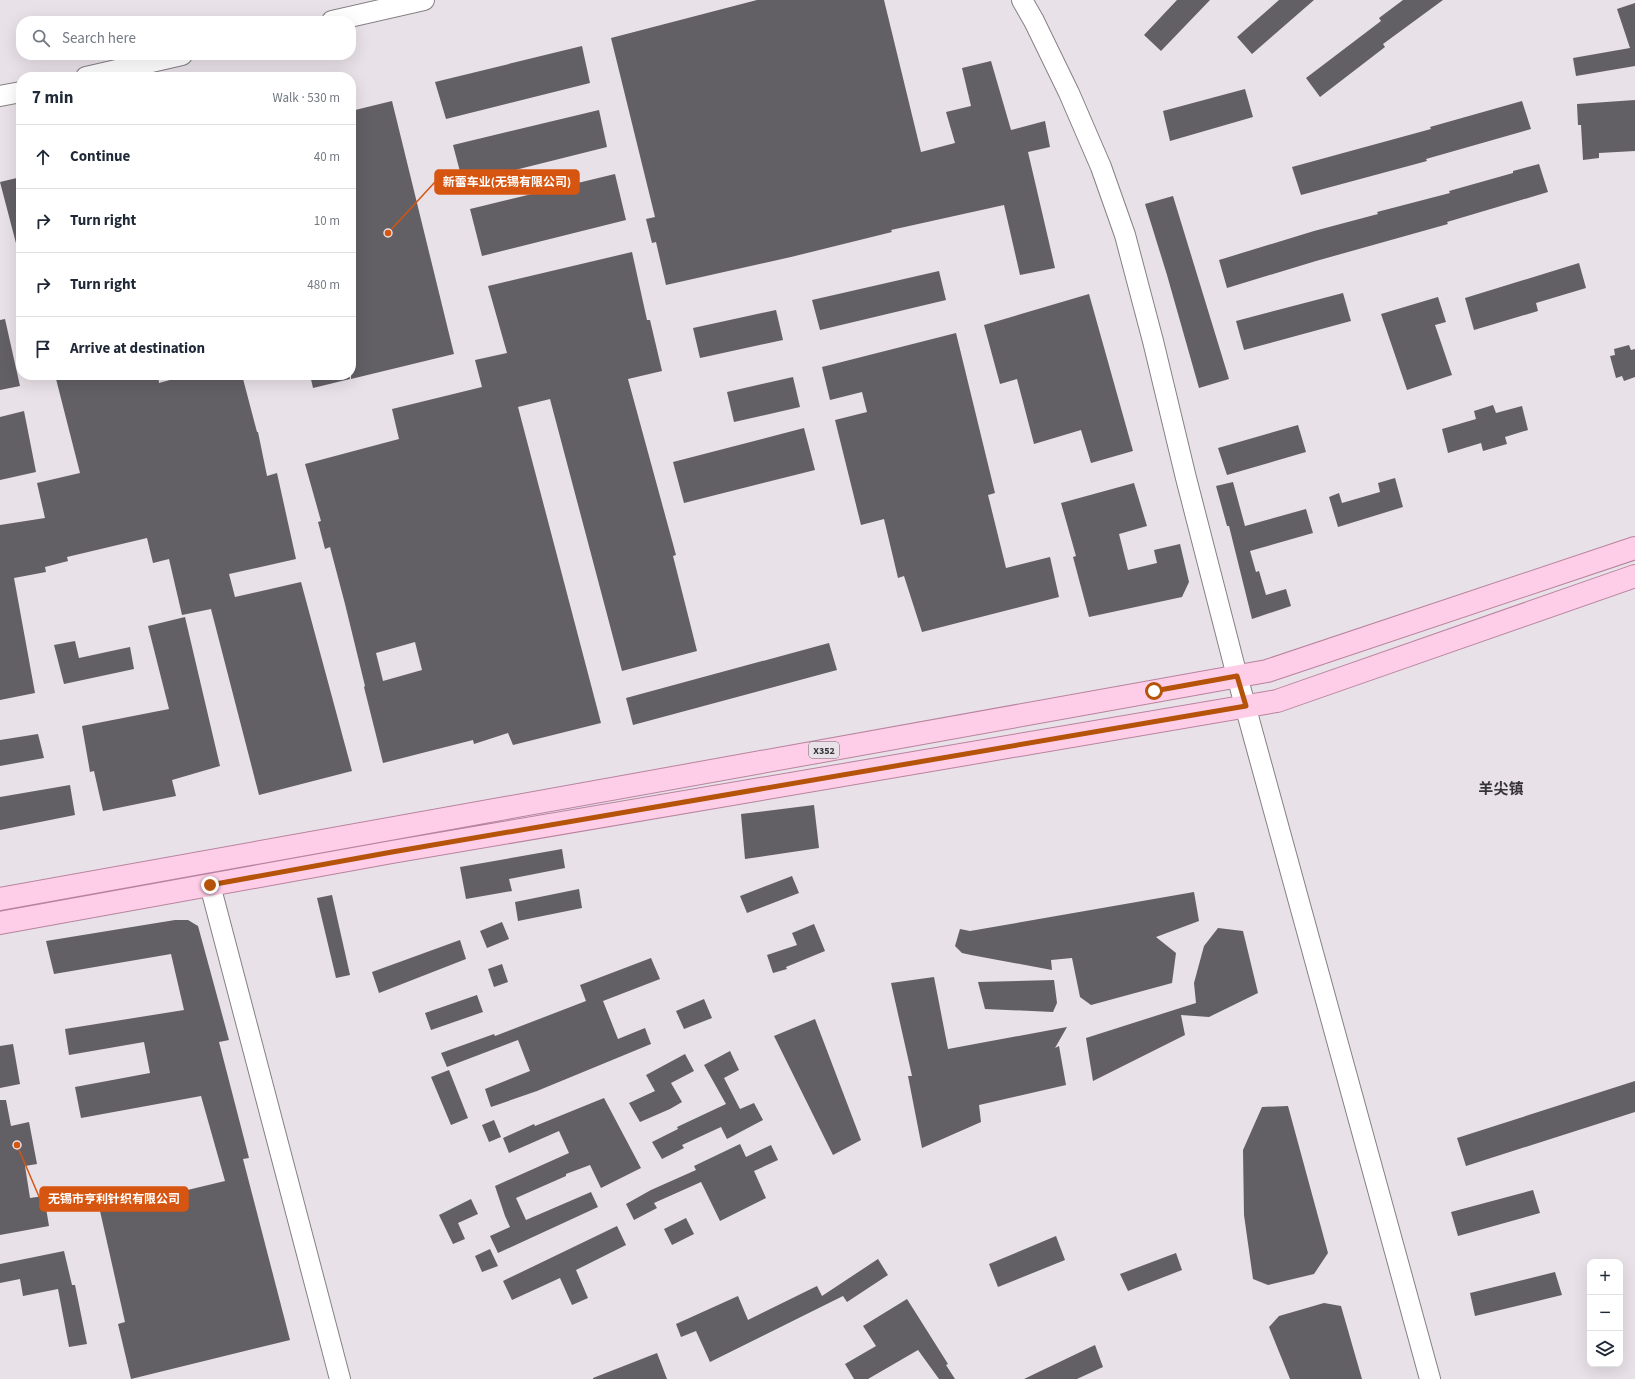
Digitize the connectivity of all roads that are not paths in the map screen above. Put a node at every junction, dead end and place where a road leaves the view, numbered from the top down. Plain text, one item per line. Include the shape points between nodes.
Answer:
1 (424, 0) edge
2 (1022, 0) edge
3 (354, 16) edge
4 (160, 60) edge
5 (108, 72) edge
6 (16, 93) edge
7 (0, 96) edge
8 (1635, 548) edge
9 (1635, 576) edge
10 (1237, 676) junction
11 (1246, 706) junction
12 (210, 885) junction
13 (0, 898) edge
14 (0, 923) edge
15 (340, 1379) edge
16 (1430, 1379) edge

1 - 3 street
2 - 10 street via 1069,93 1101,168 1125,235
4 - 5 street
6 - 7 street
8 - 10 main road, X352 via 1267,671
9 - 11 main road via 1277,701
10 - 11 street
10 - 13 main road, X352
11 - 12 main road
11 - 16 street
12 - 14 main road
12 - 15 street

